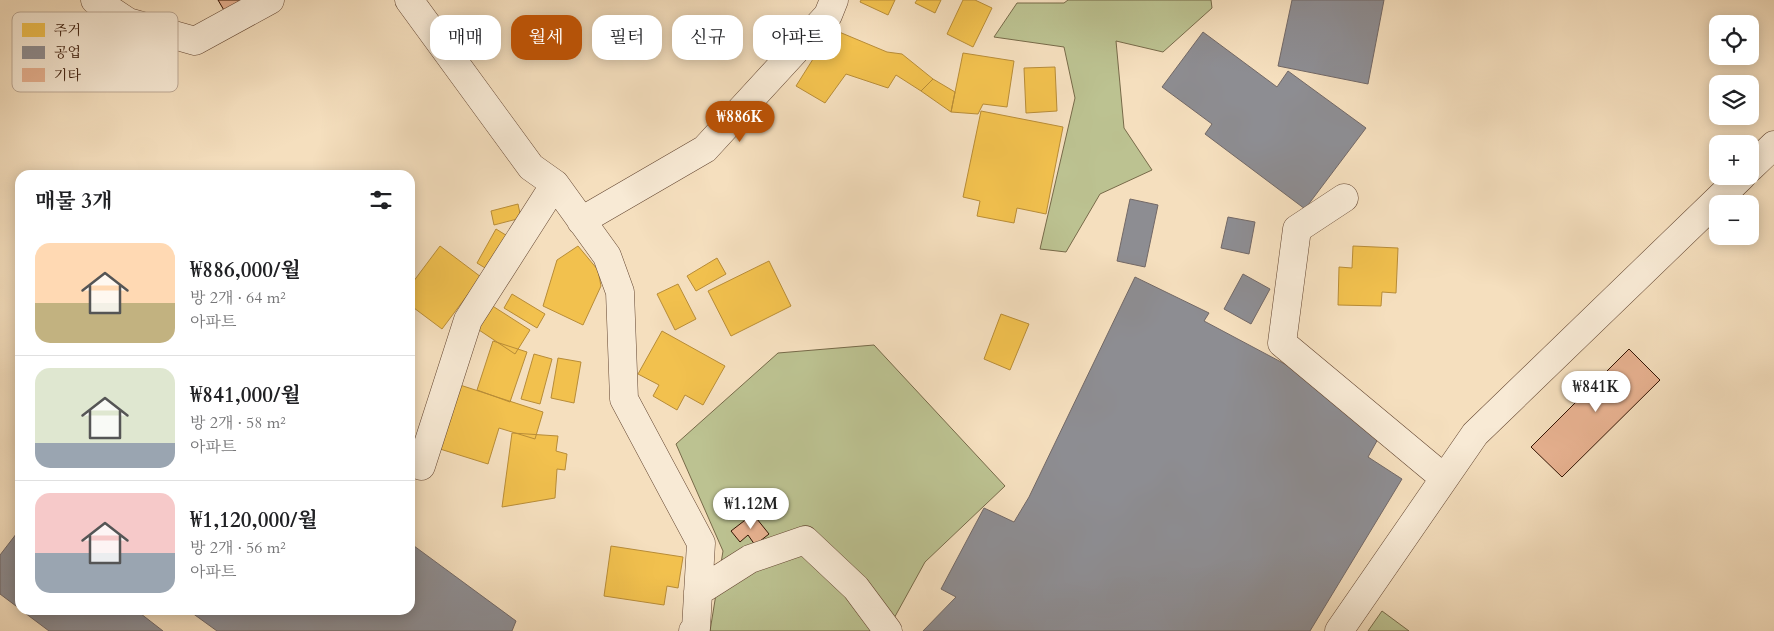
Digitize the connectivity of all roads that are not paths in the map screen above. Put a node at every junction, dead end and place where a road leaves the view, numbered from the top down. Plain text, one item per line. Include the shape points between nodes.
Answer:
1 (95, 0) edge
2 (270, 0) edge
3 (409, 0) edge
4 (834, 0) edge
5 (113, 12) edge
6 (178, 36) edge
7 (1774, 145) edge
8 (1759, 159) edge
9 (555, 184) junction
10 (1733, 185) edge
11 (1344, 198) dead end
12 (581, 221) junction
13 (421, 466) dead end
14 (1444, 478) junction
15 (698, 592) junction
16 (693, 631) edge
17 (888, 631) edge
18 (1339, 631) edge

1 - 5 street
2 - 6 street via 195,41
3 - 9 street via 531,167
4 - 12 street via 828,15 706,149
7 - 8 street
9 - 12 street
9 - 13 street via 468,320
10 - 14 street via 1475,434
11 - 14 street via 1297,229 1282,343
12 - 15 street via 607,256 620,292 624,399 700,543
14 - 18 street
15 - 16 street via 696,628
15 - 17 street via 750,559 805,540 856,588

